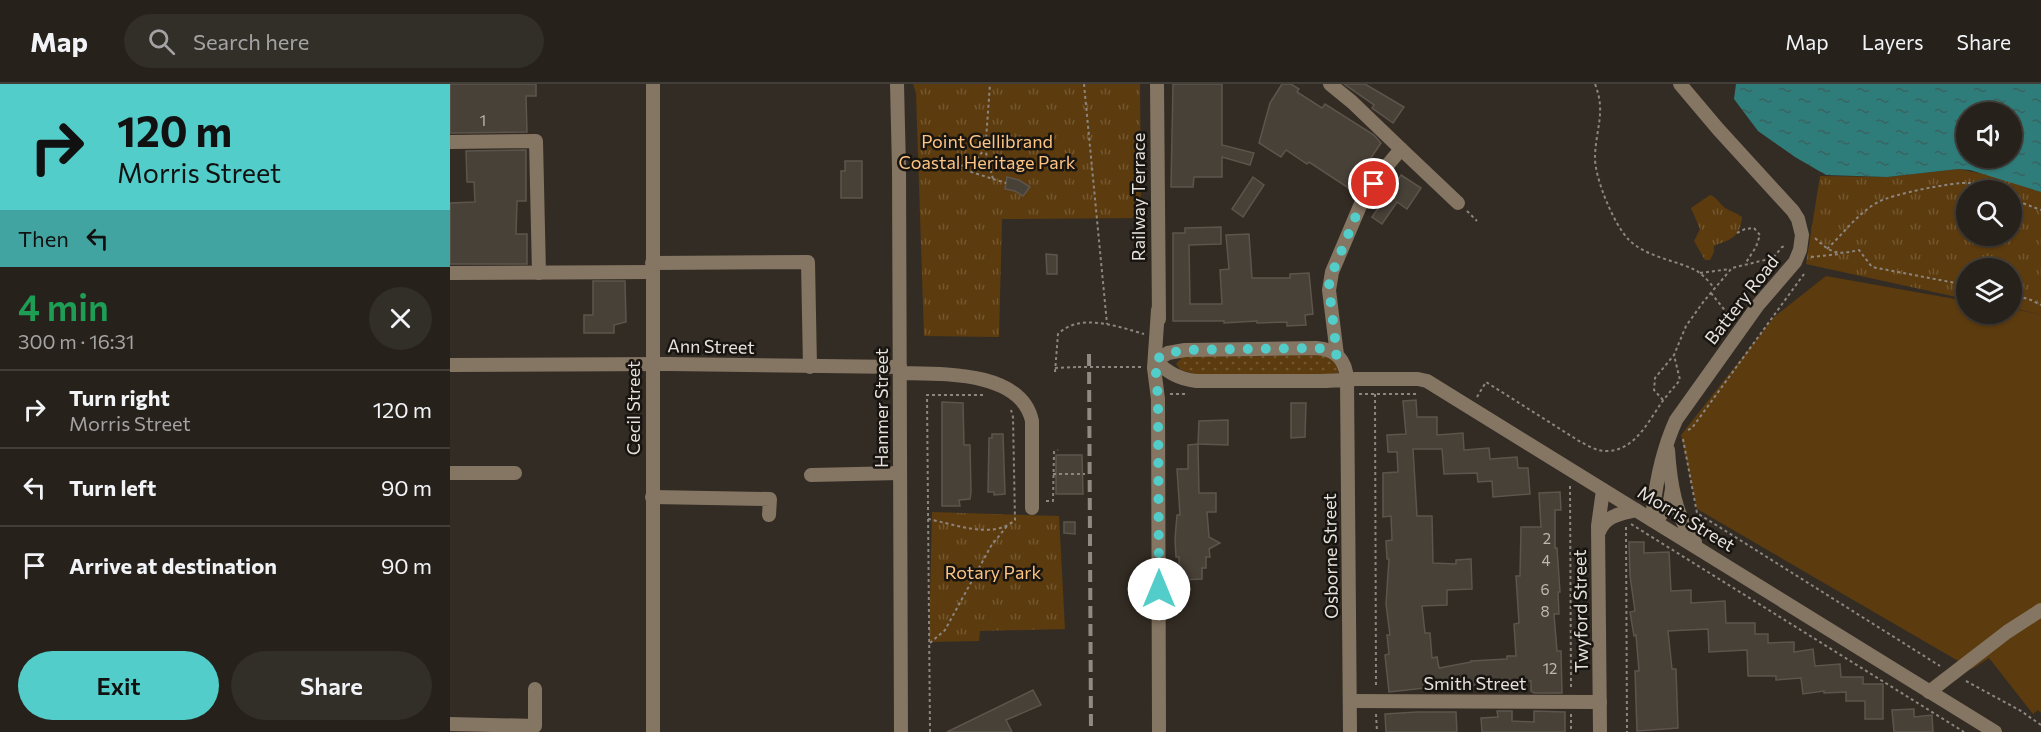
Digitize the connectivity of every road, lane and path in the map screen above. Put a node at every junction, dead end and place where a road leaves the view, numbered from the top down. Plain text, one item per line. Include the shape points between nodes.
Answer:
1 (653, 84) edge
2 (897, 84) edge
3 (990, 84) edge
4 (1084, 84) edge
5 (1157, 84) edge
6 (1330, 84) edge
7 (1595, 84) edge
8 (1680, 84) edge
9 (450, 142) edge
10 (985, 146) junction
11 (1401, 149) junction
12 (899, 168) junction
13 (957, 168) junction
14 (993, 179) junction
15 (1005, 183) dead end
16 (1956, 185) edge
17 (1458, 203) dead end
18 (2022, 203) edge
19 (2041, 210) edge
20 (1737, 233) dead end
21 (1827, 249) junction
22 (1808, 251) junction
23 (1840, 254) junction
24 (1809, 263) dead end
25 (1745, 264) junction
26 (652, 267) junction
27 (1732, 268) junction
28 (1807, 270) dead end
29 (450, 273) edge
30 (539, 273) junction
31 (1700, 273) junction
32 (1956, 283) edge
33 (1716, 289) junction
34 (1712, 293) junction
35 (2022, 297) edge
36 (2041, 305) edge
37 (1723, 308) dead end
38 (1158, 310) junction
39 (1107, 324) junction
40 (1155, 337) junction
41 (1185, 350) junction
42 (1337, 355) junction
43 (1674, 355) junction
44 (1155, 360) junction
45 (652, 364) junction
46 (450, 365) edge
47 (810, 367) junction
48 (1141, 367) dead end
49 (1055, 368) junction
50 (900, 370) junction
51 (1055, 372) dead end
52 (1347, 387) junction
53 (1166, 394) dead end
54 (1190, 394) dead end
55 (1375, 394) junction
56 (1421, 394) dead end
57 (986, 395) dead end
58 (1663, 400) junction
59 (1010, 408) dead end
60 (1471, 408) junction
61 (1680, 432) junction
62 (450, 473) edge
63 (515, 473) dead end
64 (900, 473) junction
65 (811, 474) dead end
66 (1053, 474) dead end
67 (1086, 474) dead end
68 (1672, 478) junction
69 (1657, 483) junction
70 (1570, 486) dead end
71 (1604, 490) junction
72 (652, 497) junction
73 (1619, 500) junction
74 (1032, 508) dead end
75 (1636, 510) junction
76 (770, 515) dead end
77 (928, 519) junction
78 (1654, 521) junction
79 (1006, 526) junction
80 (1598, 539) junction
81 (1699, 548) junction
82 (2041, 610) edge
83 (929, 643) junction
84 (1952, 674) junction
85 (535, 688) dead end
86 (1929, 692) junction
87 (1351, 701) junction
88 (1376, 701) junction
89 (1600, 702) junction
90 (1571, 703) junction
91 (450, 724) edge
92 (2041, 725) edge
93 (653, 732) edge
94 (901, 732) edge
95 (930, 732) edge
96 (1159, 732) edge
97 (1350, 732) edge
98 (1377, 732) edge
99 (1571, 732) edge
100 (1600, 732) edge
101 (1627, 732) edge
102 (1964, 732) edge
103 (1995, 732) edge

1 - 26 street, Cecil Street
2 - 12 street, Hanmer Street
3 - 10 path
4 - 39 path
5 - 38 street, Railway Terrace
6 - 11 street
7 - 31 path via 1601,105 1595,154 1598,173 1625,235 1649,252
8 - 22 street, Battery Road via 1793,211
9 - 30 street via 536,141
10 - 13 path via 980,154
10 - 14 path
11 - 17 street
11 - 42 street via 1360,206 1332,272 1329,290
12 - 13 path
12 - 50 street, Hanmer Street
13 - 14 path
14 - 15 path
16 - 21 path via 1903,193 1880,202 1848,225
18 - 19 path
20 - 25 path via 1754,228 1760,235
21 - 22 path via 1814,237
21 - 23 path
22 - 23 path
22 - 24 path
22 - 25 path via 1782,247 1773,258
22 - 61 street, Battery Road via 1758,305 1682,409
23 - 32 path via 1859,250 1872,267
25 - 27 path
26 - 30 street
26 - 45 street, Cecil Street
26 - 47 street via 808,262
27 - 31 path
27 - 33 path
28 - 61 path via 1692,428
29 - 30 street
31 - 33 path
33 - 34 path
34 - 37 path
34 - 43 path via 1686,326
35 - 36 path
38 - 40 street, Railway Terrace
38 - 41 street, Railway Terrace via 1162,345
39 - 40 path
39 - 49 path via 1074,325 1059,332
40 - 44 street, Railway Terrace
41 - 42 street via 1316,348
41 - 44 street
42 - 52 street via 1345,367
43 - 58 path via 1680,380
43 - 58 path via 1655,378 1654,390
44 - 52 street, Morris Street via 1175,376 1191,380
44 - 96 street, Railway Terrace
45 - 46 street, Ann Street
45 - 47 street, Ann Street
45 - 72 street, Cecil Street
47 - 50 street, Ann Street
48 - 49 path, bridge
49 - 51 path
50 - 64 street, Hanmer Street
50 - 74 street, Ann Street via 976,378 998,385 1021,400 1032,421
52 - 55 path
52 - 60 street, Morris Street via 1421,380
52 - 87 street, Osborne Street
53 - 54 path
55 - 56 path
55 - 88 path
57 - 77 path via 927,395
58 - 60 path via 1632,442 1604,452 1579,441 1486,382
59 - 79 path via 1016,520
60 - 71 street, Morris Street
61 - 68 street, Battery Road via 1668,451
61 - 69 street, Battery Road
61 - 84 path via 1696,513
62 - 63 street
64 - 65 street
64 - 94 street, Hanmer Street
66 - 67 path
68 - 78 street, Battery Road via 1671,498
68 - 81 street, Battery Road via 1682,522
69 - 73 street via 1644,497
69 - 78 street, Battery Road
70 - 90 path
71 - 73 street, Morris Street
71 - 80 street, Twyford Street
72 - 76 street via 770,499
72 - 93 street, Cecil Street
73 - 75 street, Morris Street
75 - 78 street, Morris Street
75 - 80 street via 1608,519
77 - 79 path via 985,530
77 - 83 path
78 - 81 street, Morris Street
79 - 83 path via 945,630
80 - 89 street, Twyford Street
81 - 86 street, Morris Street
82 - 84 street
83 - 95 path
84 - 86 street
84 - 92 path
85 - 91 street via 535,726
86 - 103 street, Morris Street
87 - 88 street, Smith Street
87 - 97 street, Osborne Street
88 - 90 street, Smith Street
88 - 98 path
89 - 90 street, Smith Street
89 - 100 street, Twyford Street
90 - 99 path
101 - 102 path via 1626,521

